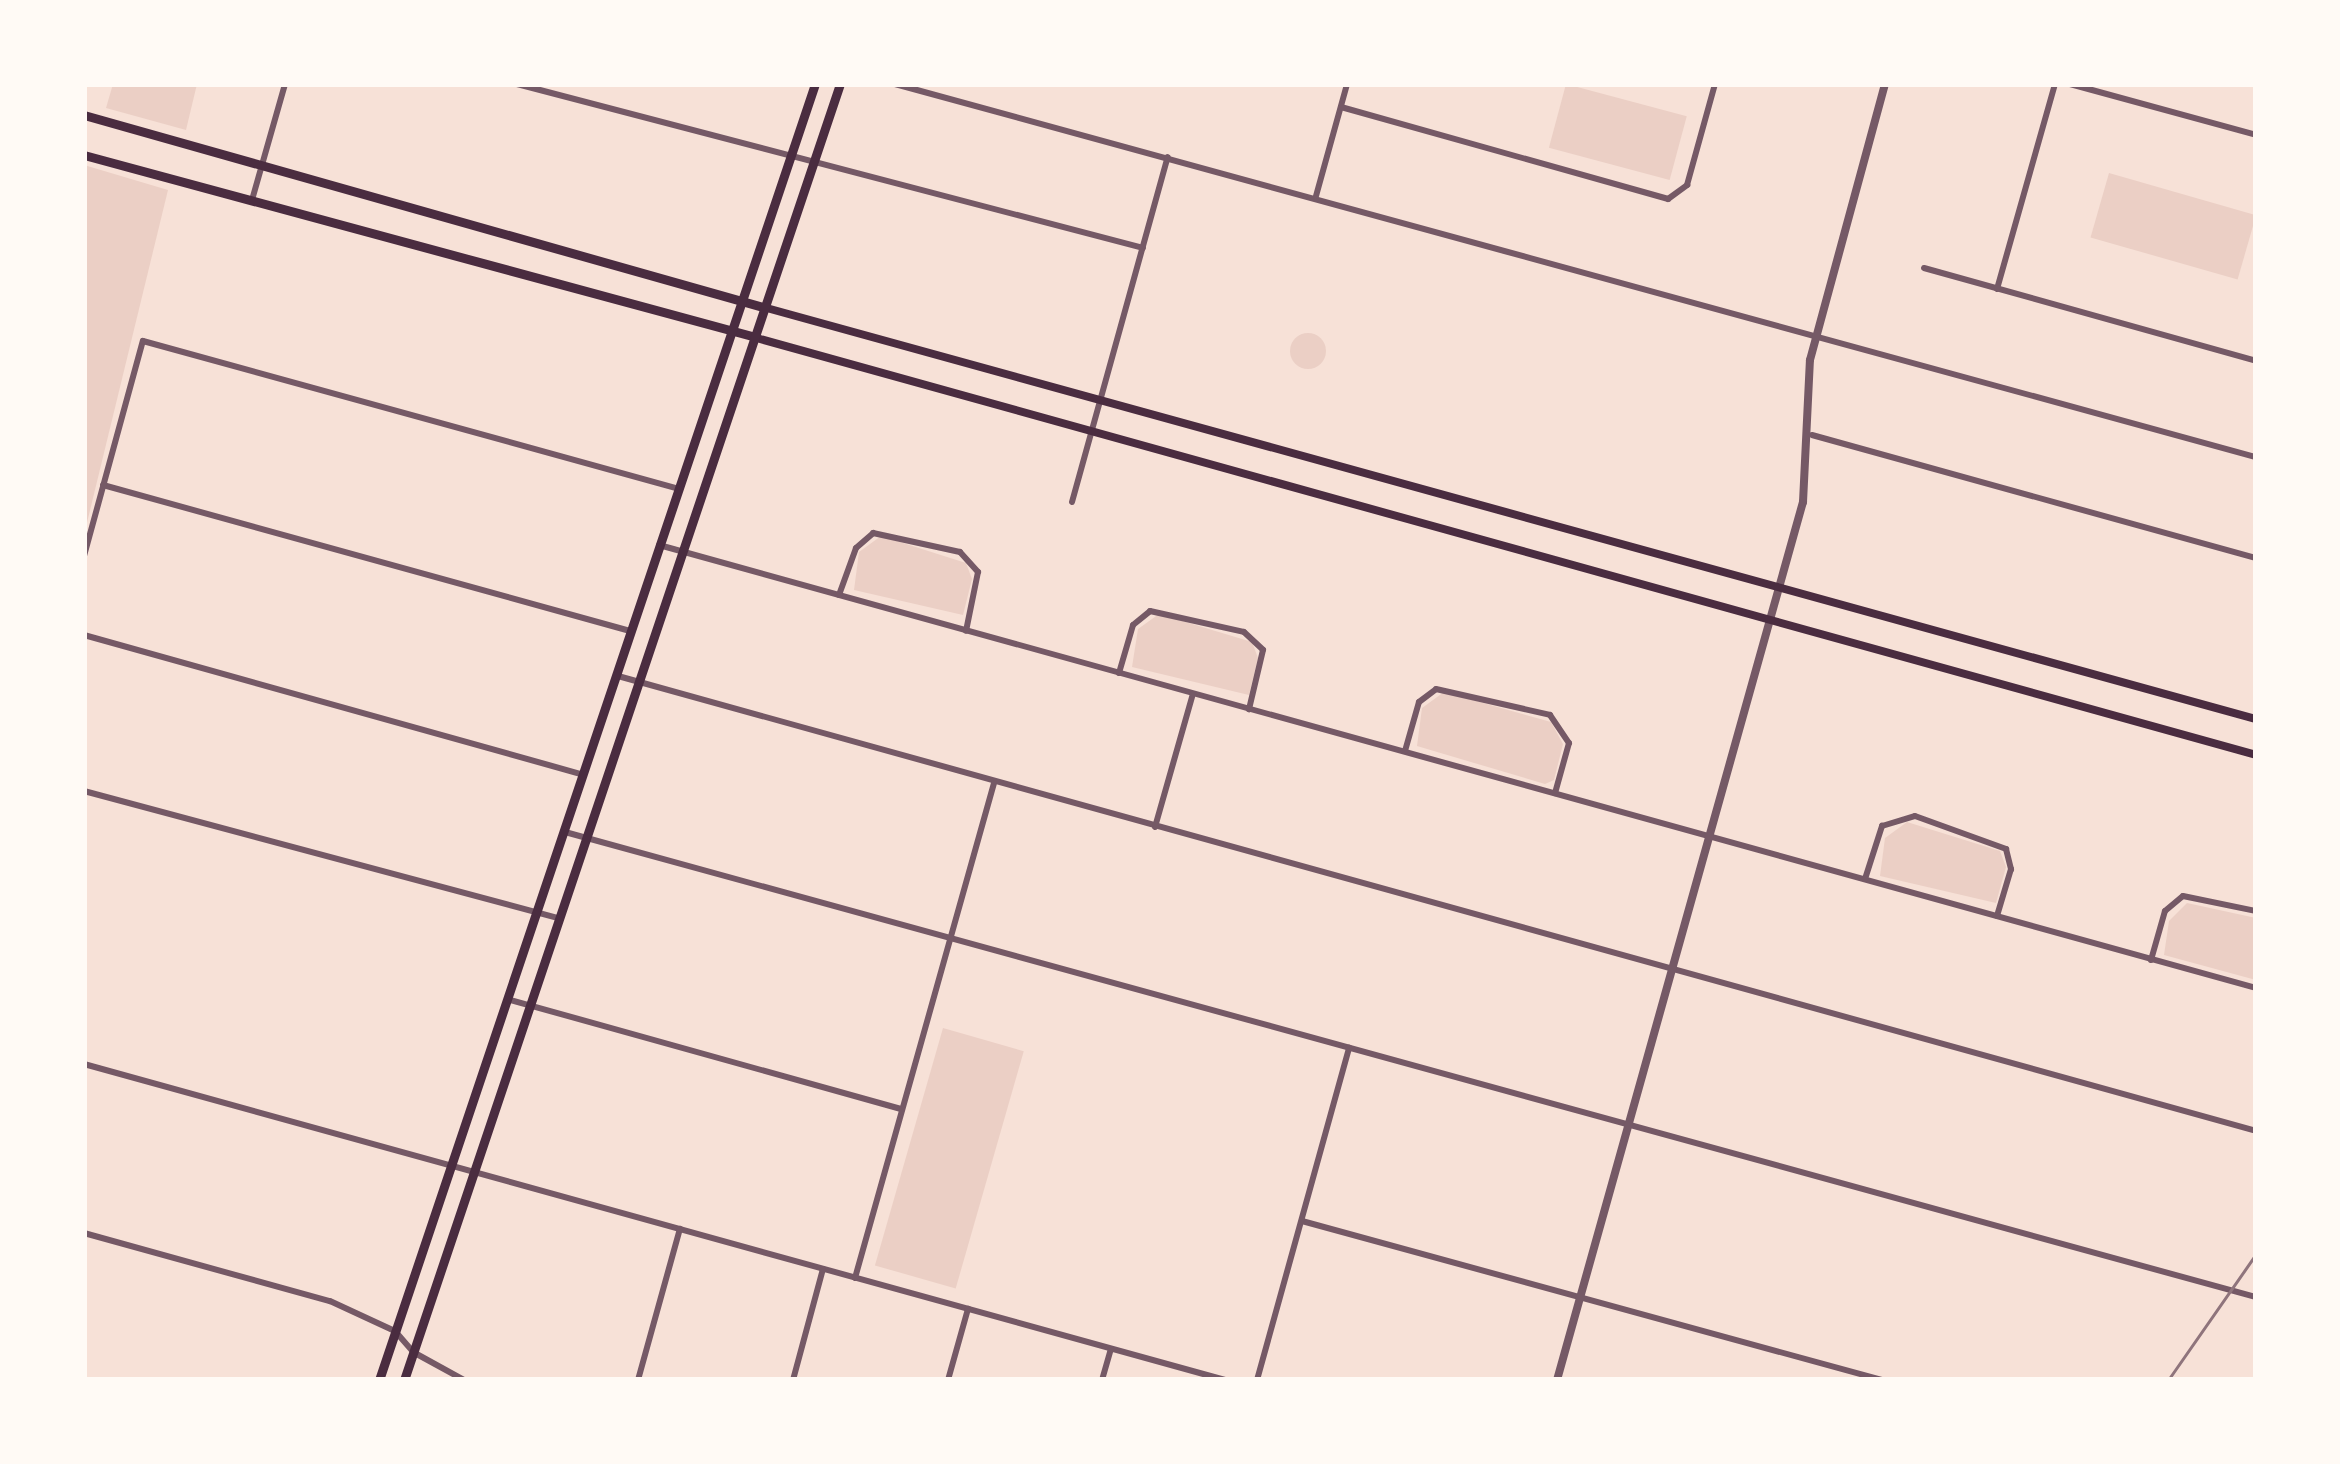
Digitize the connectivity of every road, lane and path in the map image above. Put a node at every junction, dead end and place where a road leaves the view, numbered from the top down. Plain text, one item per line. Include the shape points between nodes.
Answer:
1 (285, 84) edge
2 (517, 84) edge
3 (815, 84) edge
4 (840, 84) edge
5 (895, 84) edge
6 (1347, 84) edge
7 (1715, 84) edge
8 (1885, 84) edge
9 (2055, 84) edge
10 (2070, 84) edge
11 (1341, 107) junction
12 (84, 115) edge
13 (2256, 135) edge
14 (84, 155) edge
15 (1168, 157) junction
16 (815, 158) junction
17 (790, 160) junction
18 (262, 166) junction
19 (1316, 196) junction
20 (252, 200) junction
21 (1143, 248) junction
22 (1924, 268) dead end
23 (1997, 289) junction
24 (741, 300) junction
25 (763, 307) junction
26 (731, 329) junction
27 (752, 336) junction
28 (1815, 336) junction
29 (2256, 361) edge
30 (1101, 397) junction
31 (1091, 430) junction
32 (1811, 435) junction
33 (2256, 458) edge
34 (104, 485) junction
35 (676, 488) junction
36 (1072, 502) dead end
37 (659, 545) junction
38 (683, 553) junction
39 (84, 556) edge
40 (2256, 558) edge
41 (1778, 586) junction
42 (839, 595) junction
43 (1770, 621) junction
44 (630, 631) junction
45 (966, 632) junction
46 (84, 635) edge
47 (1119, 673) junction
48 (616, 676) junction
49 (638, 684) junction
50 (1193, 694) junction
51 (1250, 709) junction
52 (2256, 719) edge
53 (1405, 752) junction
54 (2256, 755) edge
55 (581, 774) junction
56 (994, 783) junction
57 (84, 791) edge
58 (1555, 793) junction
59 (1155, 827) junction
60 (562, 831) junction
61 (1710, 837) junction
62 (588, 838) junction
63 (1865, 879) junction
64 (2256, 911) edge
65 (533, 915) junction
66 (1997, 916) junction
67 (562, 919) junction
68 (952, 935) junction
69 (2151, 960) junction
70 (1672, 970) junction
71 (2256, 988) edge
72 (507, 999) junction
73 (532, 1006) junction
74 (1349, 1048) junction
75 (84, 1064) edge
76 (903, 1109) junction
77 (1631, 1125) junction
78 (2256, 1131) edge
79 (451, 1167) junction
80 (473, 1173) junction
81 (1302, 1221) junction
82 (680, 1229) junction
83 (84, 1233) edge
84 (824, 1269) junction
85 (855, 1278) junction
86 (1580, 1296) junction
87 (2256, 1297) edge
88 (968, 1309) junction
89 (395, 1331) junction
90 (1111, 1348) junction
91 (413, 1352) junction
92 (379, 1380) edge
93 (404, 1380) edge
94 (464, 1380) edge
95 (638, 1380) edge
96 (793, 1380) edge
97 (948, 1380) edge
98 (1102, 1380) edge
99 (1225, 1380) edge
100 (1256, 1380) edge
101 (1557, 1380) edge
102 (1882, 1380) edge

1 - 18 street
2 - 17 street
3 - 17 main road
4 - 16 main road
5 - 15 street
6 - 11 street
7 - 11 street via 1687,185 1668,199
8 - 28 street
9 - 23 street
10 - 13 street
11 - 19 street
12 - 18 main road
14 - 20 main road
15 - 19 street
15 - 21 street
16 - 17 street
16 - 21 street
16 - 25 main road
17 - 24 main road
18 - 20 street
18 - 24 main road
19 - 28 street
20 - 26 main road
21 - 30 street
22 - 23 street
23 - 29 street
24 - 25 main road
24 - 26 main road
25 - 27 main road
25 - 30 main road
26 - 27 main road
26 - 35 main road
27 - 31 main road
27 - 38 main road
28 - 32 street
28 - 33 street
30 - 31 street
30 - 41 main road
31 - 36 street
31 - 43 main road
32 - 40 street
32 - 41 street via 1806,489
34 - 35 street via 143,341
34 - 39 street
34 - 44 street
35 - 37 main road
37 - 38 street
37 - 44 main road
38 - 42 street
38 - 49 main road
41 - 43 street
41 - 52 main road
42 - 45 street
42 - 45 street via 863,538 889,532 943,547 972,558 978,572
43 - 54 main road
43 - 61 street
44 - 48 main road
45 - 47 street
46 - 55 street
47 - 50 street
47 - 51 street via 1133,625 1150,610 1244,632 1257,639 1264,662
48 - 49 street
48 - 55 main road
49 - 56 street
49 - 62 main road
50 - 51 street
50 - 59 street
51 - 53 street
53 - 58 street
53 - 58 street via 1419,702 1452,688 1561,722 1569,743
55 - 60 main road
56 - 59 street
56 - 68 street
57 - 65 street
58 - 61 street
59 - 70 street
60 - 62 street
60 - 65 main road
61 - 63 street
61 - 70 street
62 - 67 main road
62 - 68 street
63 - 66 street
63 - 66 street via 1886,823 1908,815 1934,822 2006,849 2011,869
64 - 69 street via 2183,896 2165,910
65 - 67 street
65 - 72 main road
66 - 69 street
67 - 73 main road
68 - 74 street
68 - 76 street
69 - 71 street
70 - 77 street
70 - 78 street
72 - 73 street
72 - 79 main road
73 - 76 street
73 - 80 main road
74 - 77 street
74 - 81 street
75 - 79 street
76 - 85 street
77 - 86 street
77 - 87 street
79 - 80 street
79 - 89 main road
80 - 82 street
80 - 91 main road
81 - 86 street
81 - 100 street
82 - 84 street
82 - 95 street
83 - 89 street via 330,1301
84 - 85 street
84 - 96 street
85 - 88 street
86 - 101 street
86 - 102 street
88 - 90 street
88 - 97 street
89 - 91 street
89 - 92 main road
90 - 98 street
90 - 99 street
91 - 93 main road
91 - 94 street

